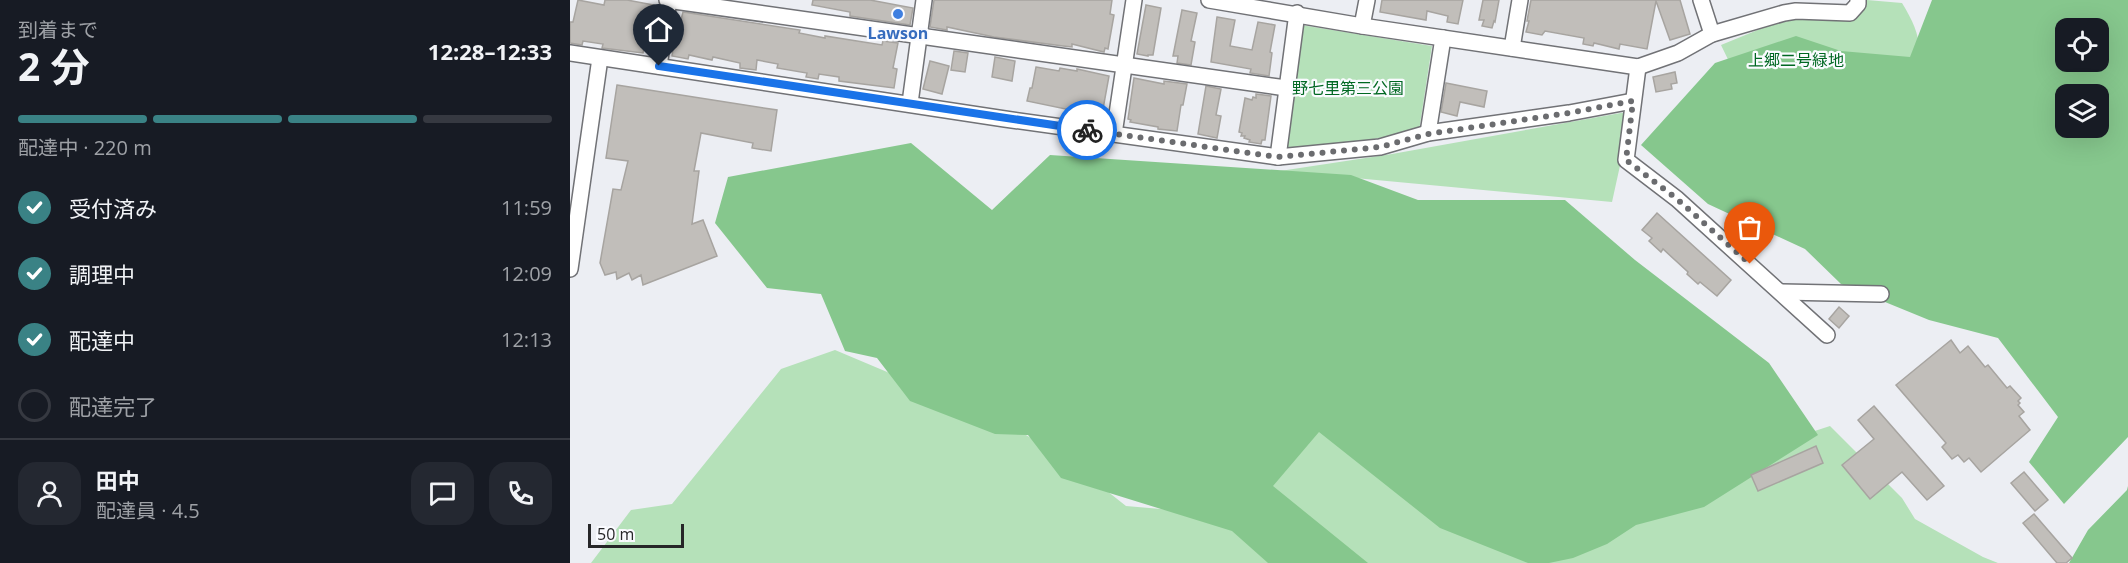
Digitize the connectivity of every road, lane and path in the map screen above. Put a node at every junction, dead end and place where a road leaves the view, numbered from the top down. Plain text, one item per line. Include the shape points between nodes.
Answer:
1 (668, 0) edge
2 (924, 0) edge
3 (1134, 0) edge
4 (1209, 0) edge
5 (1367, 0) edge
6 (1520, 0) edge
7 (1701, 0) edge
8 (1858, 0) edge
9 (1297, 13) junction
10 (1362, 26) junction
11 (1712, 34) junction
12 (920, 36) junction
13 (1443, 38) junction
14 (1512, 48) junction
15 (570, 53) edge
16 (600, 58) junction
17 (659, 66) junction
18 (1124, 66) junction
19 (1638, 67) junction
20 (1286, 88) junction
21 (1633, 101) junction
22 (910, 103) junction
23 (1114, 134) junction
24 (1428, 134) junction
25 (1278, 157) junction
26 (570, 269) edge
27 (1782, 292) junction
28 (1881, 294) dead end
29 (1827, 334) dead end

1 - 12 street
1 - 17 street
2 - 12 street
3 - 18 street
4 - 9 street
5 - 10 street
6 - 14 street
7 - 11 street
8 - 11 street via 1850,13 1796,11
9 - 10 street
9 - 20 street
10 - 13 street
11 - 19 street via 1678,54
12 - 18 street
12 - 22 street
13 - 14 street
13 - 24 street
14 - 19 street
15 - 16 street
16 - 17 street
16 - 26 street
17 - 22 street
18 - 20 street
18 - 23 street
19 - 21 street
20 - 25 street
21 - 24 street
21 - 27 street via 1626,160 1677,199
22 - 23 street
23 - 25 street
24 - 25 street via 1380,147
27 - 28 street
27 - 29 street

